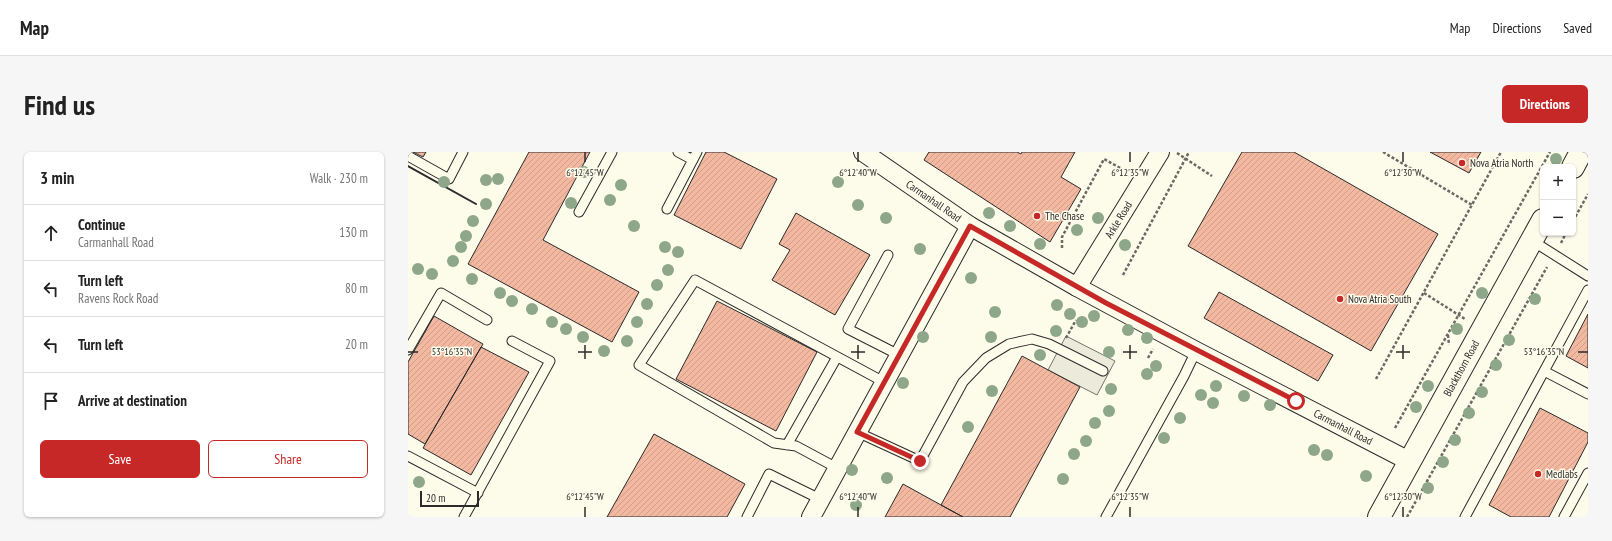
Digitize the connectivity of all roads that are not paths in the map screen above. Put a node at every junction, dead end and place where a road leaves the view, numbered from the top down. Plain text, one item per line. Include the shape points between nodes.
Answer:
1 (463, 152) edge
2 (612, 152) edge
3 (678, 152) edge
4 (863, 152) edge
5 (1160, 152) edge
6 (1582, 152) edge
7 (408, 156) edge
8 (695, 156) edge
9 (1575, 164) edge
10 (666, 209) dead end
11 (579, 212) dead end
12 (1540, 225) edge
13 (970, 226) junction
14 (1531, 240) junction
15 (888, 255) dead end
16 (1588, 276) edge
17 (1077, 287) junction
18 (1588, 290) edge
19 (487, 320) dead end
20 (512, 341) dead end
21 (408, 350) edge
22 (1196, 351) junction
23 (899, 355) junction
24 (837, 357) junction
25 (1103, 371) dead end
26 (1544, 371) junction
27 (884, 382) junction
28 (1588, 394) edge
29 (857, 432) junction
30 (787, 445) junction
31 (408, 456) edge
32 (1409, 460) junction
33 (837, 468) junction
34 (1588, 473) edge
35 (478, 493) junction
36 (820, 500) junction
37 (464, 517) edge
38 (747, 517) edge
39 (811, 517) edge
40 (1106, 517) edge
41 (1379, 517) edge
42 (1465, 517) edge
43 (1564, 517) edge

1 - 7 lane via 449,179
2 - 11 lane
3 - 8 lane
4 - 13 street, Carmanhall Road
5 - 17 street, Arkle Road
6 - 9 street
8 - 10 lane
12 - 14 street, Blackthorn Road
13 - 17 street, Carmanhall Road
13 - 23 street
14 - 16 lane
14 - 32 street, Blackthorn Road
15 - 23 lane via 848,329
17 - 22 street, Carmanhall Road
18 - 26 lane
19 - 21 lane via 441,293
20 - 35 lane via 550,361
22 - 32 street, Carmanhall Road
22 - 40 lane
23 - 27 street
24 - 27 lane
24 - 30 lane
24 - 30 lane via 695,280 640,365 774,442
25 - 29 lane via 1049,344 1032,340 1009,344 986,358 963,382 920,461
26 - 28 lane
26 - 42 lane
27 - 29 street
29 - 33 street
30 - 33 lane via 796,446
31 - 35 lane
32 - 41 street, Blackthorn Road
33 - 36 street
34 - 43 lane
35 - 37 lane
36 - 38 lane via 769,474
36 - 39 street

